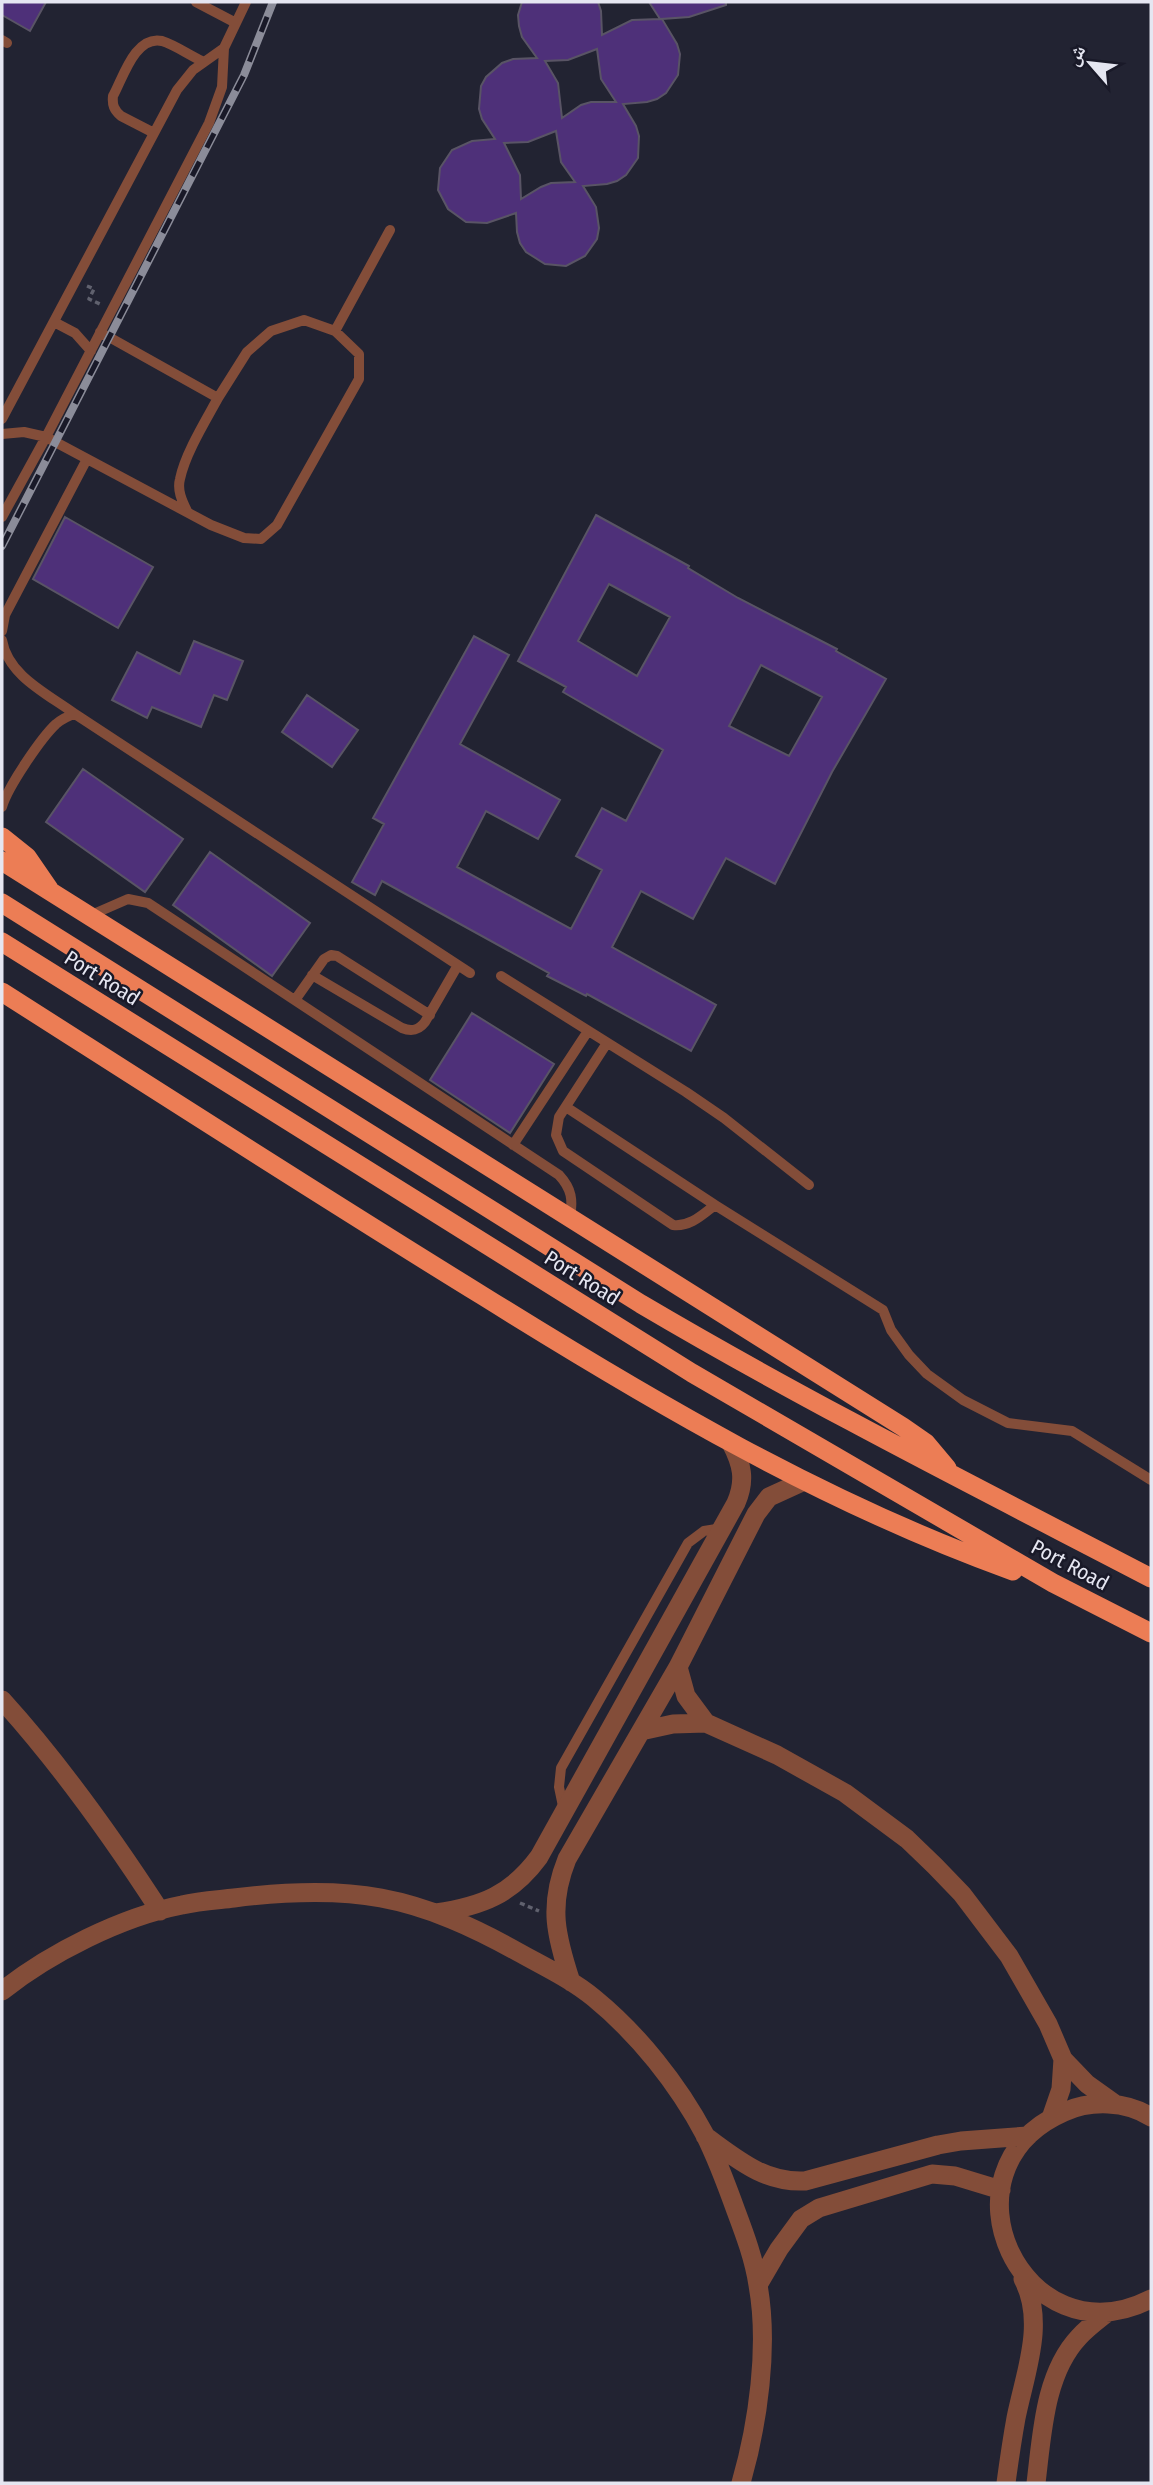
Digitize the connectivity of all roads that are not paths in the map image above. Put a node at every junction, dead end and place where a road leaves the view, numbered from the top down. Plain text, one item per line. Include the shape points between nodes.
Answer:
1 (196, 2) edge
2 (246, 2) edge
3 (236, 23) junction
4 (223, 48) junction
5 (202, 61) junction
6 (154, 133) junction
7 (390, 230) dead end
8 (54, 321) junction
9 (335, 331) junction
10 (100, 332) junction
11 (91, 351) junction
12 (218, 398) junction
13 (2, 419) edge
14 (2, 434) edge
15 (46, 437) junction
16 (87, 459) junction
17 (187, 512) junction
18 (2, 517) edge
19 (2, 631) edge
20 (2, 640) edge
21 (75, 714) junction
22 (2, 807) edge
23 (3, 836) edge
24 (2, 861) edge
25 (51, 893) junction
26 (2, 903) edge
27 (89, 916) junction
28 (2, 942) edge
29 (458, 965) junction
30 (470, 973) dead end
31 (312, 975) junction
32 (501, 976) dead end
33 (2, 992) edge
34 (295, 1000) junction
35 (430, 1015) junction
36 (588, 1031) junction
37 (607, 1043) junction
38 (566, 1107) junction
39 (513, 1145) junction
40 (808, 1185) dead end
41 (715, 1205) junction
42 (570, 1218) junction
43 (731, 1443) junction
44 (952, 1474) junction
45 (1151, 1480) edge
46 (804, 1481) junction
47 (1151, 1578) edge
48 (1053, 1583) junction
49 (1151, 1633) edge
50 (678, 1667) junction
51 (2, 1700) edge
52 (706, 1723) junction
53 (641, 1731) junction
54 (160, 1910) junction
55 (436, 1913) junction
56 (572, 1982) junction
57 (2, 1991) edge
58 (1063, 2059) junction
59 (1115, 2104) junction
60 (1151, 2117) edge
61 (1051, 2118) junction
62 (705, 2136) junction
63 (1028, 2136) junction
64 (1001, 2190) junction
65 (1018, 2269) junction
66 (758, 2286) junction
67 (1151, 2299) edge
68 (1108, 2312) junction
69 (741, 2483) edge
70 (1006, 2483) edge
71 (1036, 2483) edge

1 - 3 lane
2 - 3 lane
3 - 4 lane
4 - 5 lane
4 - 10 lane via 223,74 214,111
5 - 6 lane via 177,90
5 - 6 lane via 160,41 139,49 112,102 121,116
6 - 8 lane
7 - 9 lane
8 - 11 lane via 75,333
8 - 13 lane
9 - 12 lane via 304,320 271,331 247,352
9 - 17 lane via 359,354 359,379 277,525 261,539 244,538
10 - 11 lane
10 - 12 lane
11 - 15 lane
12 - 17 lane via 179,480
14 - 15 lane
15 - 16 lane
15 - 18 lane
16 - 17 lane
16 - 19 lane via 5,615
20 - 21 lane via 13,668
21 - 22 lane via 44,738 10,787
21 - 29 lane
23 - 25 highway via 36,868
24 - 25 highway
25 - 27 highway
26 - 44 highway, Port Road via 641,1304
27 - 34 lane via 128,899 149,903
27 - 42 highway
28 - 48 highway, Port Road via 692,1373
29 - 30 lane
29 - 35 lane
31 - 34 lane
31 - 35 lane via 407,1030 418,1029
31 - 35 lane via 326,957 335,955
32 - 36 lane
33 - 43 highway via 554,1340
34 - 39 lane
36 - 37 lane
36 - 39 lane
37 - 38 lane
37 - 40 lane via 724,1118
38 - 41 lane
38 - 41 lane via 556,1126 563,1151 667,1222 686,1225
39 - 42 lane via 565,1181 572,1197
41 - 45 lane via 883,1310 909,1355 963,1400 1008,1423 1072,1431
42 - 44 highway via 915,1435
43 - 46 highway
43 - 55 street via 741,1462 743,1483 736,1503 534,1863 507,1889 480,1904
44 - 47 highway, Port Road
46 - 48 highway via 993,1564
46 - 50 street via 762,1505
48 - 49 highway, Port Road
50 - 52 street via 686,1696
50 - 53 street
51 - 54 street via 66,1776
52 - 53 street
52 - 58 street via 845,1793 907,1839 962,1894 1009,1956
53 - 56 street via 567,1859 558,1885 558,1941
54 - 55 street via 276,1893 321,1893 381,1898
54 - 57 street via 82,1942
55 - 56 street via 479,1930
56 - 62 street via 656,2061
58 - 59 street
58 - 61 street via 1061,2089
59 - 60 street
59 - 61 street via 1093,2104
61 - 63 street
62 - 63 street via 761,2174 790,2182 961,2141
62 - 66 street via 748,2246
63 - 64 street via 1011,2161
64 - 65 street via 999,2218 1005,2245
64 - 66 street via 932,2174 819,2208 801,2219
65 - 68 street via 1043,2293 1074,2308
65 - 70 street via 1031,2294 1034,2315
66 - 69 street via 761,2352 755,2417
67 - 68 street
68 - 71 street via 1078,2338 1057,2373

